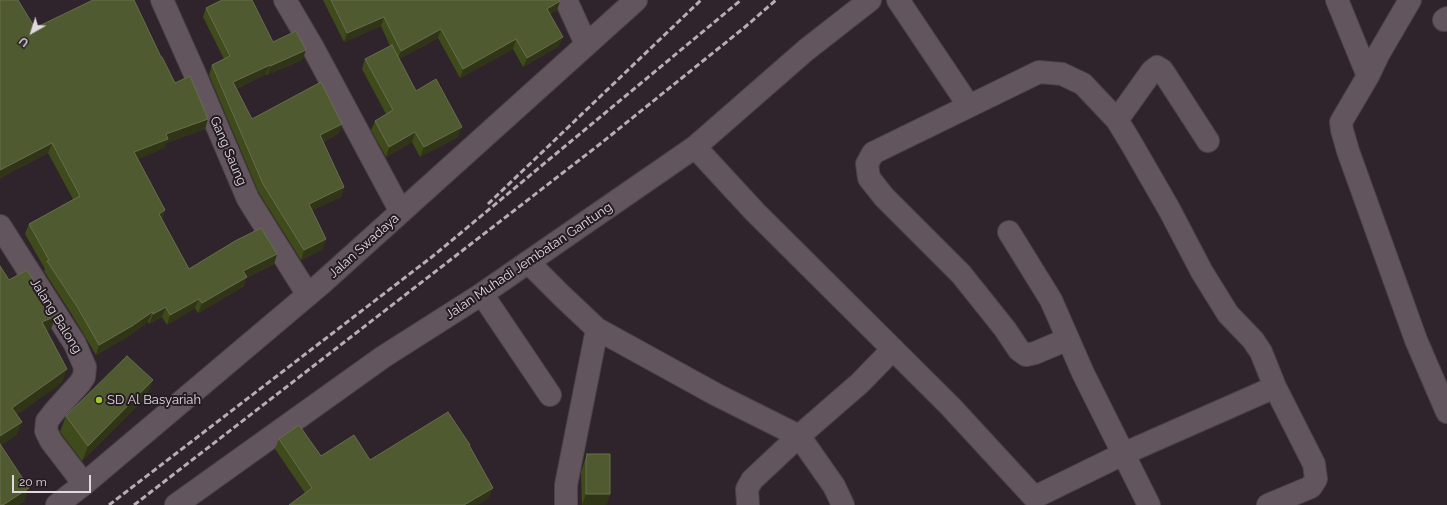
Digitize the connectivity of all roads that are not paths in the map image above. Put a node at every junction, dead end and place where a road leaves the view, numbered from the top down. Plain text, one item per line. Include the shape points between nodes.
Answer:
1 (162, 0) edge
2 (285, 0) edge
3 (566, 0) edge
4 (636, 0) edge
5 (870, 0) edge
6 (898, 0) edge
7 (1337, 0) edge
8 (1410, 0) edge
9 (586, 44) junction
10 (1368, 76) junction
11 (970, 106) junction
12 (1117, 120) junction
13 (1208, 141) dead end
14 (695, 147) junction
15 (401, 212) junction
16 (0, 226) edge
17 (1010, 232) dead end
18 (528, 262) junction
19 (482, 294) junction
20 (308, 295) junction
21 (597, 329) junction
22 (1068, 339) junction
23 (893, 349) junction
24 (1275, 387) junction
25 (550, 395) dead end
26 (1447, 412) edge
27 (799, 436) junction
28 (1123, 454) junction
29 (84, 484) junction
30 (57, 505) edge
31 (176, 505) edge
32 (566, 505) edge
33 (748, 505) edge
34 (843, 505) edge
35 (1149, 505) edge
36 (1268, 505) edge

1 - 20 street, Gang Saung via 248,199
2 - 15 street
3 - 9 street
4 - 9 street, Jalan Swadaya
5 - 14 street, Jalan Muhadi Jembatan Gantung via 806,50
6 - 11 street
7 - 10 street
8 - 10 street
9 - 15 street, Jalan Swadaya
10 - 26 street via 1341,122 1342,130 1416,340
11 - 12 street via 1039,72 1062,74 1083,84
11 - 22 street via 873,153 867,164 869,178 884,198 961,274 1019,350 1026,355
12 - 13 street via 1157,67 1162,70
12 - 24 street via 1169,209 1205,278 1228,314 1261,352
14 - 18 street, Jalan Muhadi Jembatan Gantung
14 - 23 street via 755,212
15 - 20 street, Jalan Swadaya
16 - 29 street, Jalang Balong via 75,344 85,367 84,377 54,412 48,421 46,431 50,441
17 - 22 street via 1051,300
18 - 19 street, Jalan Muhadi Jembatan Gantung
18 - 21 street
19 - 25 street
19 - 31 street, Jalan Muhadi Jembatan Gantung via 383,357
20 - 29 street, Jalan Swadaya
21 - 27 street via 717,395
21 - 32 street via 566,485
22 - 28 street
23 - 27 street via 860,383
23 - 28 street via 1033,496
24 - 28 street
24 - 36 street via 1314,464 1316,479 1311,487
27 - 33 street via 752,480 748,489
27 - 34 street via 834,486
28 - 35 street
29 - 30 street, Jalan Swadaya

